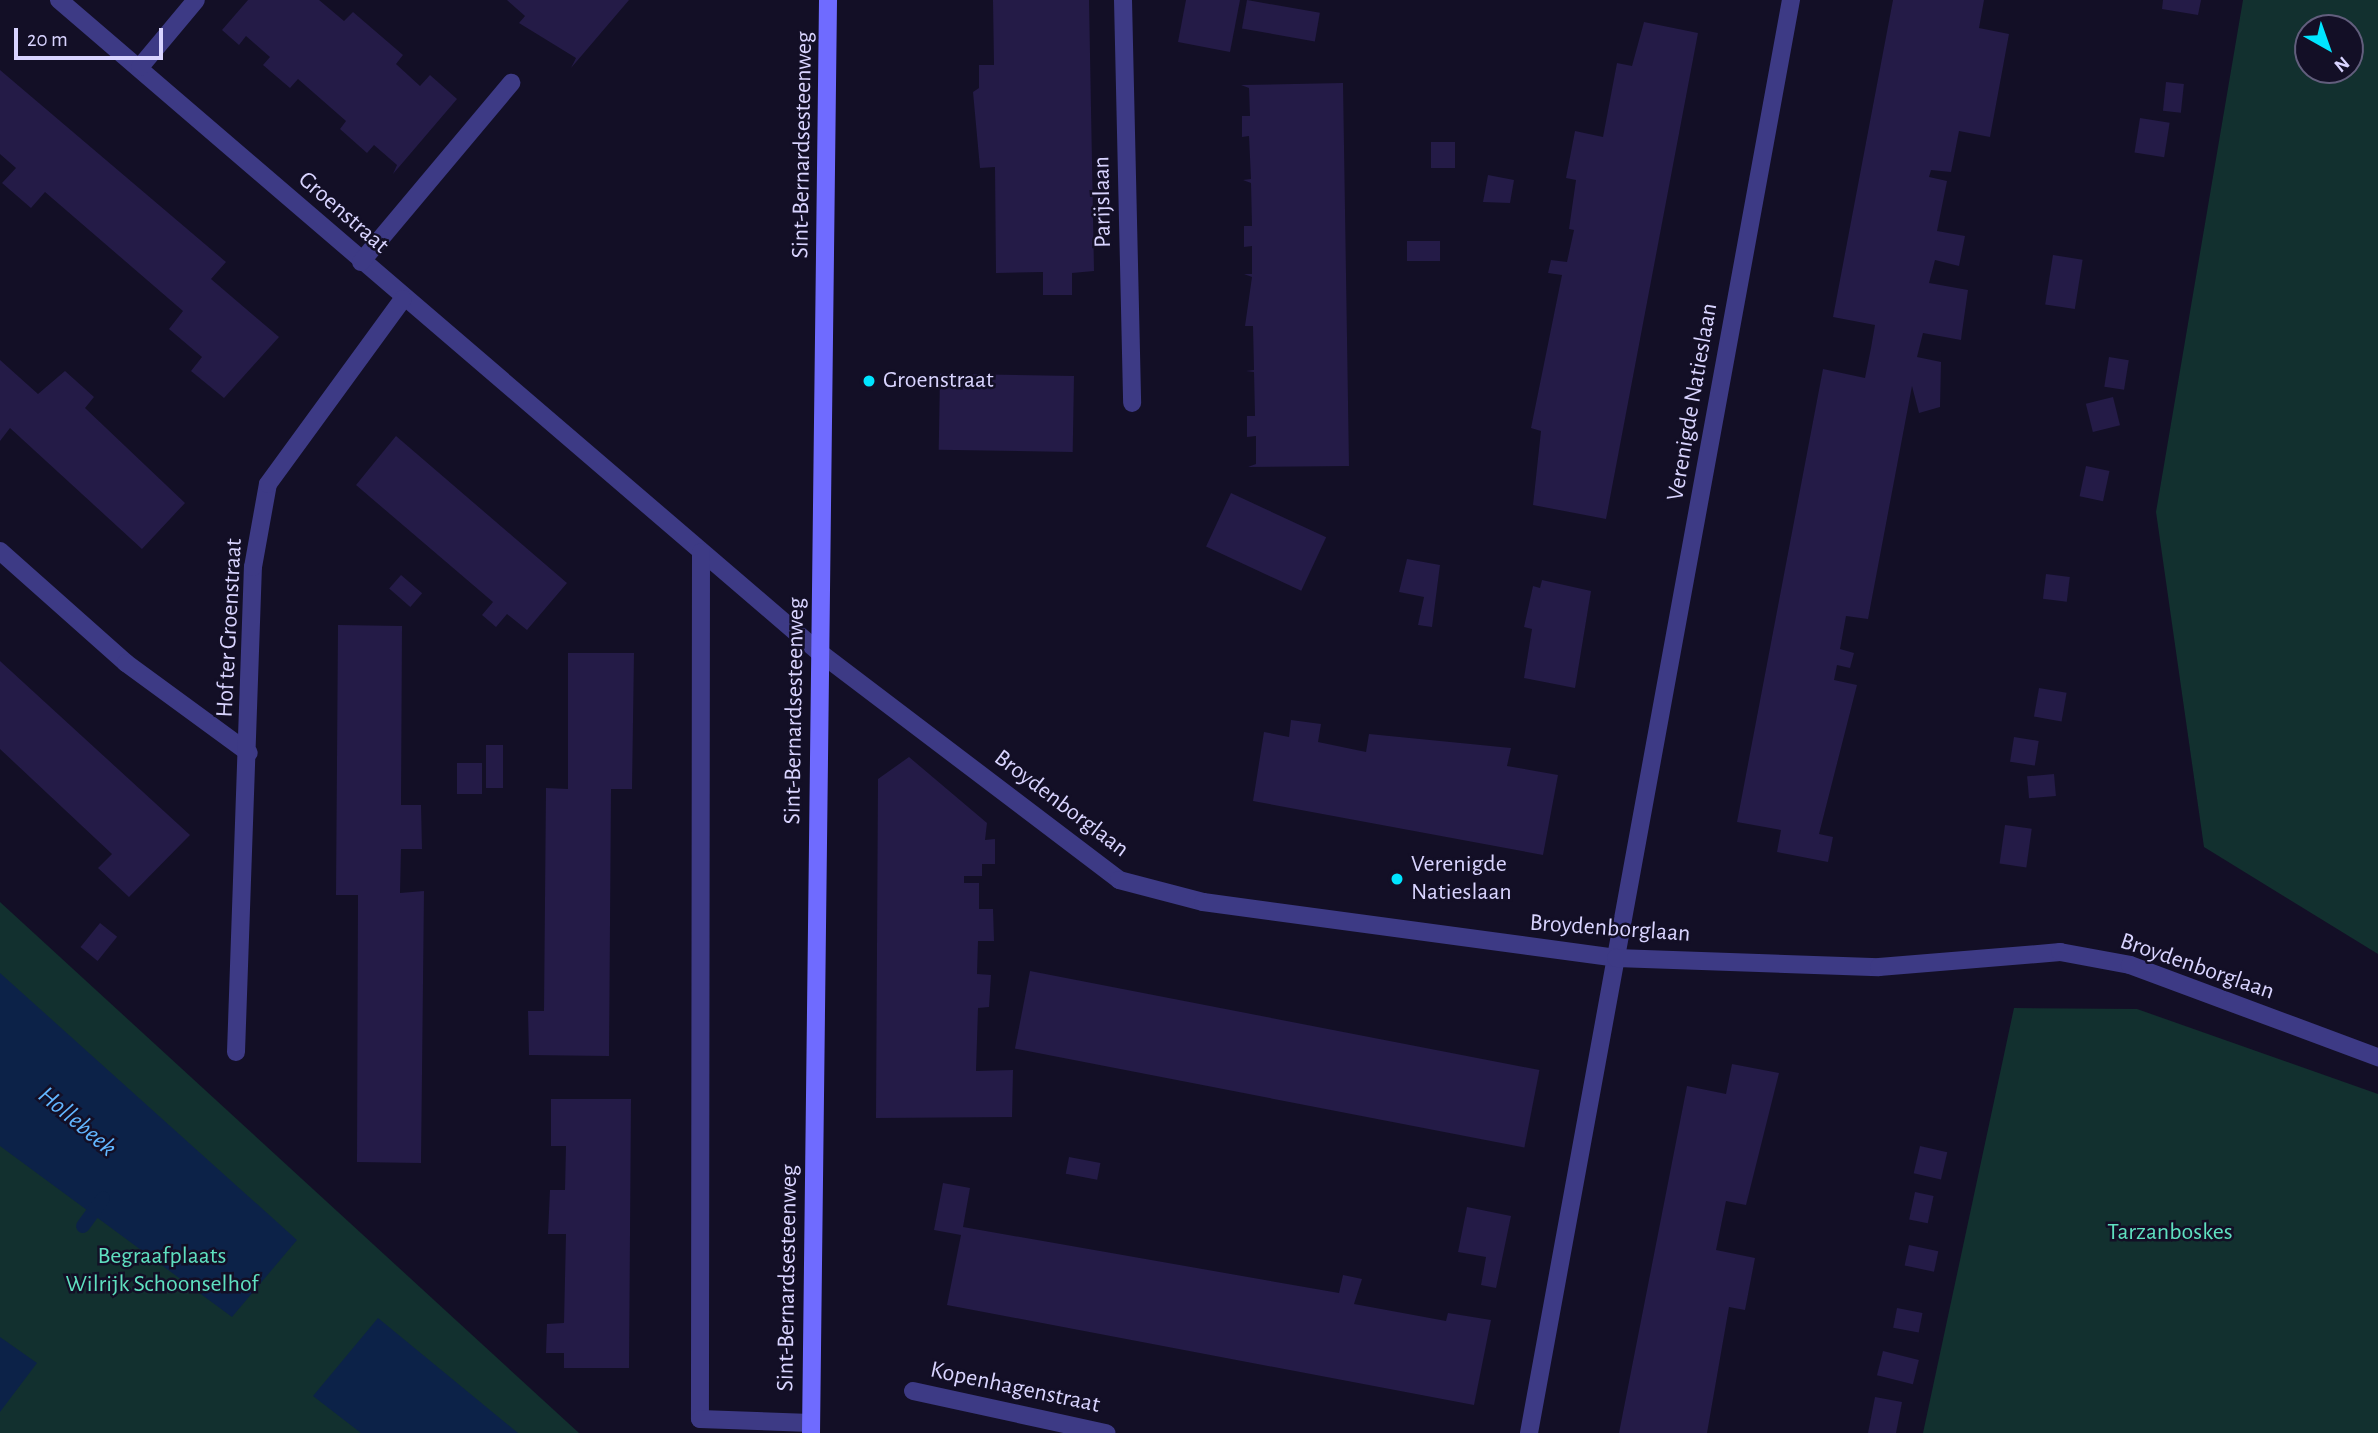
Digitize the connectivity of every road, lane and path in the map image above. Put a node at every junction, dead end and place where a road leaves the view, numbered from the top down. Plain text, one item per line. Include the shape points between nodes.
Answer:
1 (59, 0) edge
2 (196, 0) edge
3 (828, 0) edge
4 (1123, 0) edge
5 (1791, 0) edge
6 (140, 66) junction
7 (511, 83) dead end
8 (361, 262) junction
9 (403, 299) junction
10 (1132, 403) dead end
11 (0, 551) edge
12 (701, 552) junction
13 (819, 652) junction
14 (249, 752) junction
15 (1616, 958) junction
16 (236, 1052) dead end
17 (2378, 1057) edge
18 (913, 1391) dead end
19 (811, 1428) edge
20 (1106, 1433) edge
21 (1529, 1433) edge

1 - 6 street, Groenstraat
2 - 6 street
3 - 13 main road, Sint-Bernardsesteenweg
4 - 10 street, Parijslaan
5 - 15 street, Verenigde Natieslaan
6 - 8 street, Groenstraat
7 - 8 street
8 - 9 street, Groenstraat
9 - 12 street, Groenstraat
9 - 14 street, Hof ter Groenstraat via 268,484 253,567
11 - 14 street, Hof ter Groenstraat via 126,663
12 - 13 street, Groenstraat
12 - 19 street, Sint-Bernardsesteenweg via 700,1419
13 - 15 street, Broydenborglaan via 1119,880 1203,902 1378,930
13 - 19 main road, Sint-Bernardsesteenweg
14 - 16 street, Hof ter Groenstraat
15 - 17 street, Broydenborglaan via 1880,967 2060,952 2130,965
15 - 21 street, Verenigde Natieslaan
18 - 20 street, Kopenhagenstraat

